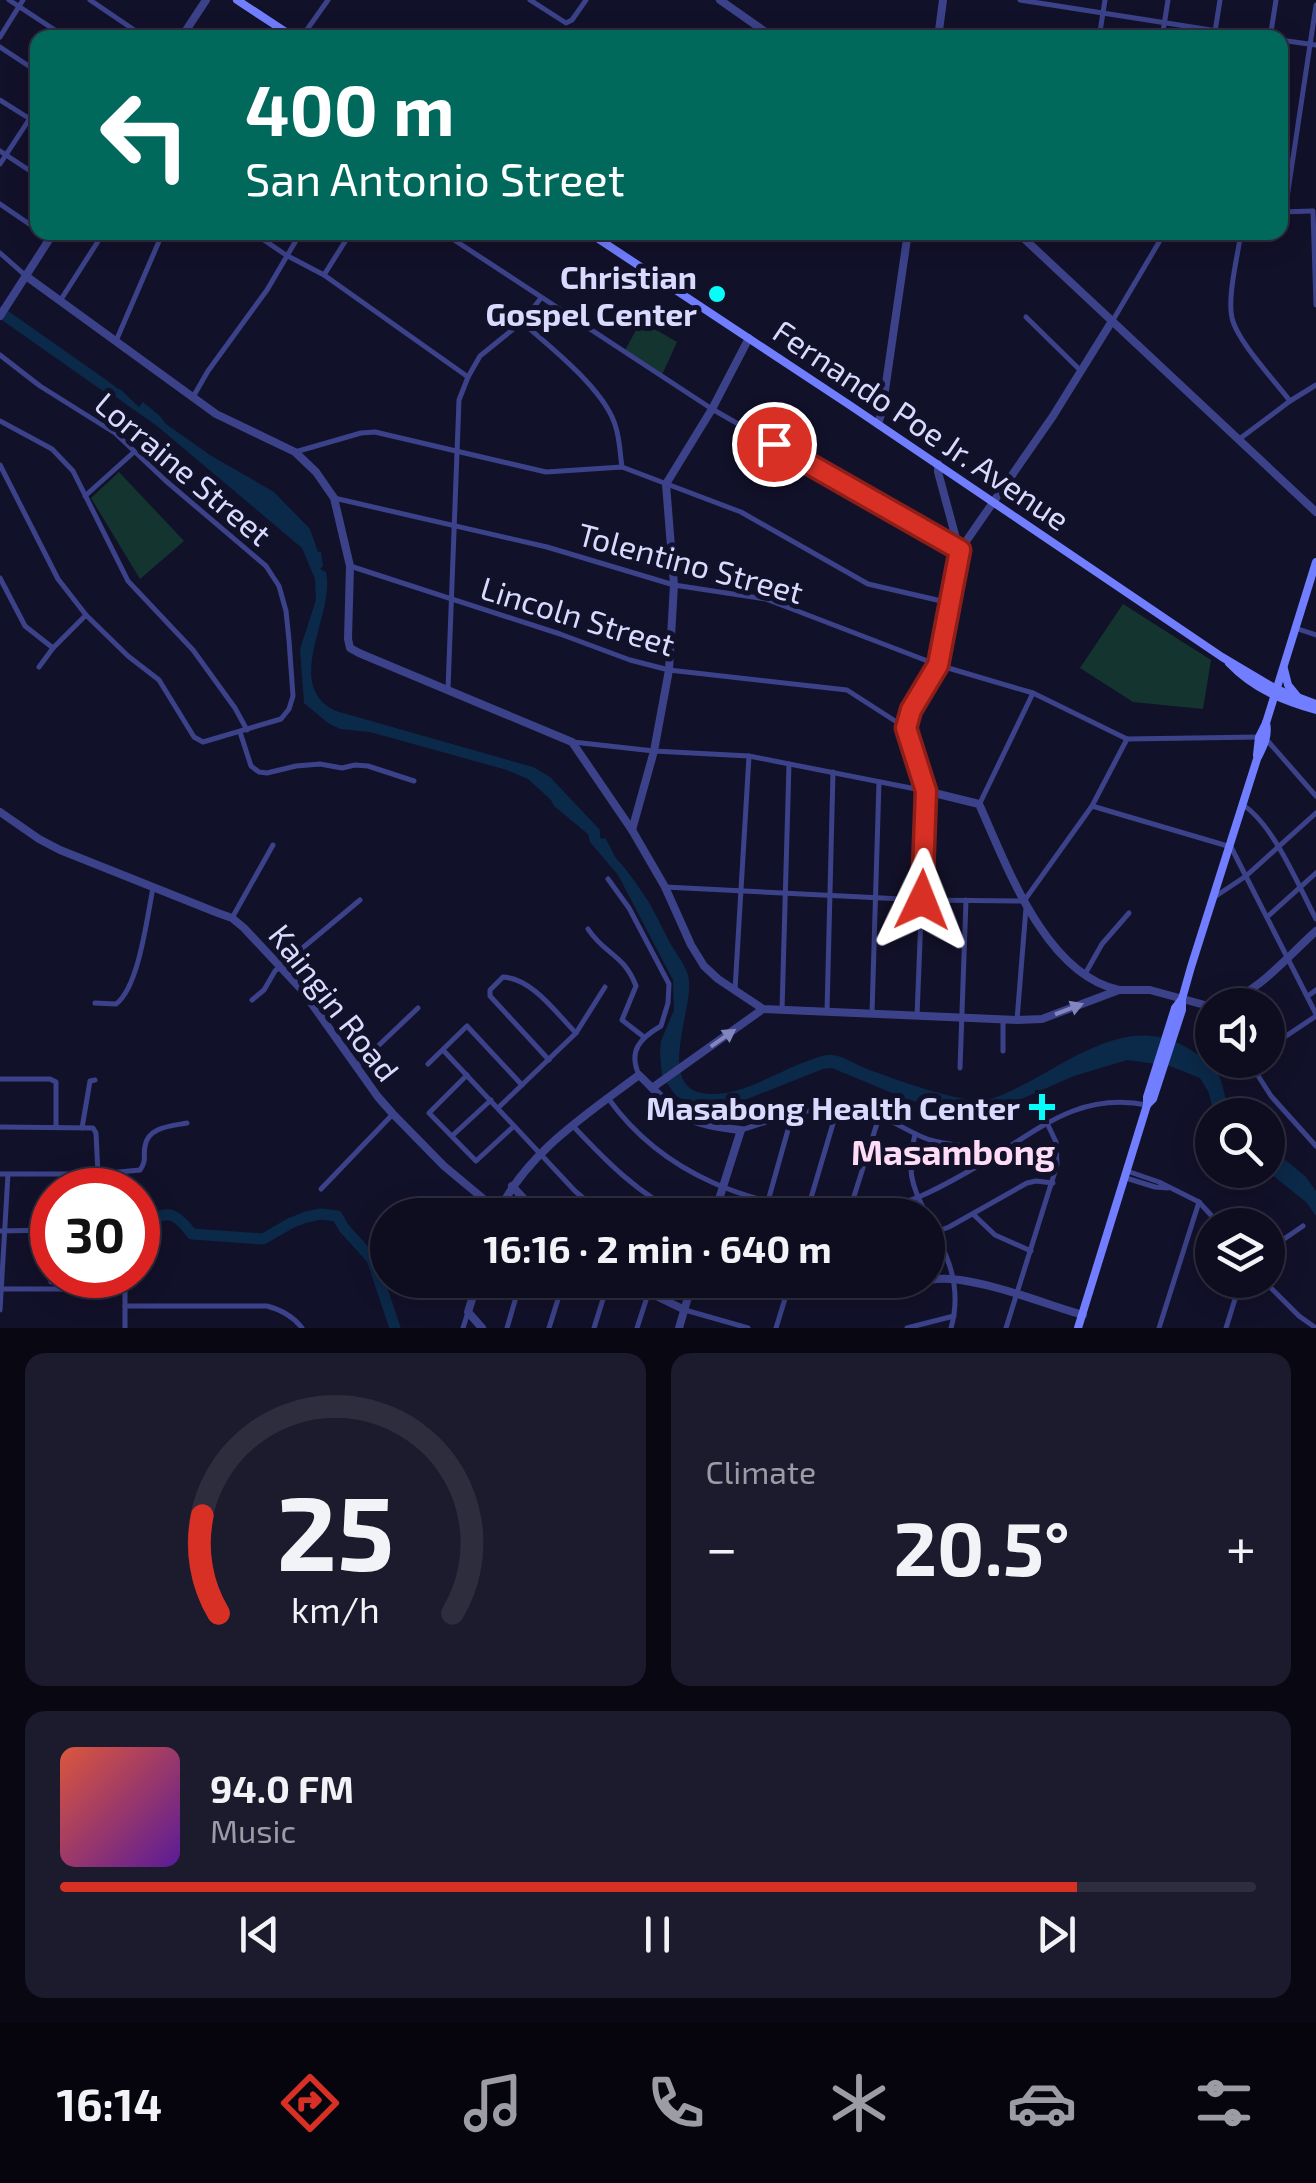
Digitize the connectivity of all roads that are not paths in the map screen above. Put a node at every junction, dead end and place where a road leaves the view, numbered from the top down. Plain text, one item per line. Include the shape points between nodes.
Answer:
1 (9, 0) edge
2 (90, 0) edge
3 (206, 0) edge
4 (237, 0) edge
5 (328, 0) edge
6 (530, 0) edge
7 (586, 0) edge
8 (943, 0) edge
9 (1021, 0) edge
10 (1105, 0) edge
11 (1168, 0) edge
12 (1220, 0) edge
13 (1276, 0) edge
14 (726, 2) edge
15 (21, 3) edge
16 (1316, 5) edge
17 (1103, 13) junction
18 (1164, 22) junction
19 (56, 30) edge
20 (134, 30) edge
21 (186, 30) edge
22 (276, 30) edge
23 (304, 30) edge
24 (763, 30) edge
25 (939, 30) edge
26 (1100, 30) edge
27 (1163, 30) edge
28 (1198, 30) edge
29 (1216, 30) edge
30 (1271, 30) edge
31 (0, 37) edge
32 (1288, 41) edge
33 (1313, 44) edge
34 (0, 47) edge
35 (30, 67) edge
36 (0, 100) edge
37 (29, 118) joint
38 (3, 153) edge
39 (0, 164) edge
40 (30, 171) edge
41 (1288, 179) edge
42 (0, 204) edge
43 (1315, 211) edge
44 (1288, 212) edge
45 (30, 223) edge
46 (43, 240) edge
47 (99, 240) edge
48 (160, 240) edge
49 (264, 240) edge
50 (296, 240) edge
51 (346, 240) edge
52 (454, 240) edge
53 (600, 240) edge
54 (907, 240) edge
55 (1026, 240) edge
56 (1161, 240) edge
57 (1239, 240) edge
58 (0, 254) edge
59 (286, 255) junction
60 (324, 275) junction
61 (26, 276) junction
62 (541, 298) junction
63 (60, 301) junction
64 (1316, 305) edge
65 (3, 312) edge
66 (1026, 317) dead end
67 (1112, 321) junction
68 (522, 322) junction
69 (749, 338) junction
70 (116, 342) junction
71 (0, 355) edge
72 (1081, 372) junction
73 (468, 377) junction
74 (1316, 386) edge
75 (193, 398) junction
76 (1290, 401) junction
77 (712, 409) junction
78 (0, 421) edge
79 (878, 424) junction
80 (1238, 440) junction
81 (457, 450) junction
82 (134, 452) junction
83 (295, 452) junction
84 (938, 464) junction
85 (0, 466) edge
86 (622, 467) junction
87 (666, 484) junction
88 (85, 496) junction
89 (334, 498) junction
90 (994, 502) junction
91 (1316, 512) edge
92 (453, 526) junction
93 (960, 550) junction
94 (1316, 562) edge
95 (350, 566) junction
96 (0, 578) edge
97 (674, 585) junction
98 (452, 599) junction
99 (951, 603) junction
100 (86, 615) junction
101 (1295, 628) junction
102 (1316, 635) edge
103 (53, 648) junction
104 (1226, 660) junction
105 (1284, 664) junction
106 (938, 665) junction
107 (39, 667) dead end
108 (669, 670) junction
109 (1254, 676) junction
110 (448, 690) junction
111 (1033, 693) junction
112 (1274, 693) junction
113 (1299, 701) junction
114 (1316, 707) edge
115 (1266, 723) junction
116 (906, 728) junction
117 (244, 731) junction
118 (1263, 738) junction
119 (1127, 739) junction
120 (572, 742) junction
121 (654, 751) junction
122 (749, 756) junction
123 (789, 764) junction
124 (833, 772) junction
125 (414, 780) dead end
126 (879, 781) junction
127 (926, 791) junction
128 (1316, 796) edge
129 (979, 804) junction
130 (1243, 805) junction
131 (1092, 806) junction
132 (0, 812) edge
133 (1316, 813) edge
134 (632, 830) junction
135 (272, 844) dead end
136 (1278, 846) junction
137 (1230, 847) junction
138 (1316, 874) edge
139 (1246, 876) junction
140 (608, 879) dead end
141 (665, 887) junction
142 (153, 888) junction
143 (1300, 888) junction
144 (740, 890) junction
145 (786, 892) junction
146 (830, 894) junction
147 (876, 896) junction
148 (1213, 898) junction
149 (360, 900) dead end
150 (922, 900) junction
151 (966, 900) junction
152 (1025, 903) junction
153 (1129, 913) dead end
154 (1267, 917) junction
155 (232, 918) junction
156 (1316, 920) edge
157 (588, 929) dead end
158 (1316, 931) edge
159 (1288, 956) junction
160 (280, 966) junction
161 (1085, 974) junction
162 (605, 987) dead end
163 (1252, 988) edge
164 (735, 990) junction
165 (1119, 990) junction
166 (1316, 990) edge
167 (1308, 996) junction
168 (1182, 999) junction
169 (252, 1000) dead end
170 (1195, 1002) edge
171 (94, 1003) dead end
172 (418, 1008) dead end
173 (763, 1010) junction
174 (782, 1010) junction
175 (826, 1012) junction
176 (872, 1014) junction
177 (1316, 1015) edge
178 (917, 1016) junction
179 (961, 1018) junction
180 (1003, 1019) junction
181 (1018, 1020) junction
182 (576, 1033) junction
183 (1285, 1036) edge
184 (644, 1037) junction
185 (443, 1050) junction
186 (1002, 1052) dead end
187 (549, 1060) junction
188 (428, 1064) dead end
189 (357, 1066) junction
190 (960, 1068) dead end
191 (467, 1075) junction
192 (639, 1075) junction
193 (1260, 1078) edge
194 (0, 1079) edge
195 (95, 1080) dead end
196 (522, 1085) junction
197 (652, 1088) junction
198 (608, 1098) junction
199 (491, 1100) junction
200 (1148, 1105) junction
201 (498, 1108) junction
202 (838, 1109) junction
203 (793, 1112) junction
204 (392, 1114) junction
205 (880, 1116) junction
206 (187, 1123) dead end
207 (1046, 1123) junction
208 (56, 1126) junction
209 (514, 1126) junction
210 (574, 1126) junction
211 (0, 1127) edge
212 (82, 1128) junction
213 (742, 1130) junction
214 (915, 1134) junction
215 (452, 1136) junction
216 (1316, 1146) edge
217 (999, 1153) junction
218 (541, 1154) junction
219 (98, 1168) edge
220 (141, 1168) edge
221 (4, 1174) edge
222 (30, 1174) edge
223 (1126, 1174) junction
224 (1052, 1182) junction
225 (512, 1186) junction
226 (723, 1188) junction
227 (321, 1189) dead end
228 (481, 1198) edge
229 (506, 1198) edge
230 (523, 1198) edge
231 (584, 1198) edge
232 (651, 1198) edge
233 (720, 1198) edge
234 (760, 1198) edge
235 (769, 1198) edge
236 (811, 1198) edge
237 (854, 1198) edge
238 (917, 1198) joint
239 (1200, 1202) junction
240 (1205, 1208) edge
241 (973, 1214) junction
242 (1302, 1226) dead end
243 (945, 1228) edge
244 (30, 1230) edge
245 (3, 1231) edge
246 (1285, 1238) edge
247 (1031, 1251) junction
248 (945, 1257) edge
249 (953, 1279) junction
250 (945, 1280) edge
251 (2, 1290) junction
252 (30, 1290) edge
253 (1016, 1295) junction
254 (125, 1298) edge
255 (472, 1298) edge
256 (515, 1298) edge
257 (558, 1298) edge
258 (603, 1298) edge
259 (647, 1298) edge
260 (657, 1298) edge
261 (688, 1298) edge
262 (785, 1298) edge
263 (1235, 1298) edge
264 (1281, 1298) edge
265 (125, 1306) junction
266 (0, 1310) edge
267 (684, 1310) junction
268 (468, 1312) junction
269 (954, 1316) junction
270 (1083, 1316) junction
271 (1298, 1316) junction
272 (726, 1326) edge
273 (125, 1328) edge
274 (302, 1328) edge
275 (464, 1328) edge
276 (482, 1328) edge
277 (507, 1328) edge
278 (549, 1328) edge
279 (594, 1328) edge
280 (637, 1328) edge
281 (679, 1328) edge
282 (748, 1328) edge
283 (776, 1328) edge
284 (907, 1328) edge
285 (951, 1328) edge
286 (1006, 1328) edge
287 (1078, 1328) edge
288 (1159, 1328) edge
289 (1226, 1328) edge
290 (1295, 1328) edge
291 (1316, 1328) edge

1 - 15 street
2 - 20 street
3 - 21 street
4 - 22 main road
5 - 23 street
6 - 7 street via 566,23
8 - 25 street
9 - 17 street
10 - 17 street
11 - 18 street
12 - 29 street
13 - 30 street
14 - 24 street
15 - 19 street
15 - 31 street
16 - 33 street
17 - 18 street
17 - 26 street
18 - 27 street
18 - 28 street
32 - 33 street
33 - 41 street
34 - 35 street
36 - 37 street
37 - 38 street
38 - 39 street
38 - 40 street
42 - 45 street
43 - 44 street
43 - 64 street
46 - 61 street
47 - 63 street
48 - 70 street
49 - 59 street
50 - 59 street
51 - 60 street
52 - 62 street
53 - 69 main road, Fernando Poe Jr. Avenue
54 - 79 street
55 - 67 street
56 - 67 street
57 - 76 street via 1235,329
58 - 61 street
59 - 60 street
59 - 75 street
60 - 73 street
61 - 63 street
61 - 65 street
62 - 68 street
62 - 77 street
63 - 70 street
66 - 72 street
67 - 72 street
67 - 80 street
68 - 73 street via 480,356
68 - 86 street via 598,397 616,425
69 - 77 street
69 - 79 main road, Fernando Poe Jr. Avenue
70 - 75 street
71 - 82 street, Lorraine Street
72 - 90 street
73 - 81 street
74 - 76 street
75 - 83 street
76 - 80 street
77 - 87 street
77 - 93 street
78 - 88 street via 52,449
79 - 84 main road, Fernando Poe Jr. Avenue
80 - 91 street
81 - 83 street via 361,432
81 - 86 street via 546,472
81 - 92 street
82 - 88 street
82 - 117 street, Lorraine Street via 266,566 279,586 293,696 281,719
83 - 89 street
84 - 90 main road, Fernando Poe Jr. Avenue
84 - 93 street
85 - 100 street via 58,579
86 - 87 street
87 - 97 street
87 - 99 street via 742,512 868,584
88 - 117 street via 128,581 193,650
89 - 92 street, Tolentino Street
89 - 95 street
90 - 93 street
90 - 104 main road, Fernando Poe Jr. Avenue
92 - 97 street, Tolentino Street
92 - 98 street
93 - 99 street
94 - 101 main road
95 - 98 street, Lincoln Street
95 - 110 street via 350,648
96 - 103 street via 25,626
97 - 106 street, Tolentino Street via 766,600
97 - 108 street
98 - 108 street, Lincoln Street
98 - 110 street
99 - 106 street
100 - 103 street
100 - 117 street via 159,680 194,738 203,742
101 - 102 street
101 - 105 main road
103 - 107 street
104 - 109 main road, Fernando Poe Jr. Avenue
104 - 112 main road, Fernando Poe Jr. Avenue
105 - 109 main road
105 - 112 main road
105 - 113 main road
106 - 111 street, Tolentino Street
106 - 116 street
108 - 116 street, Lincoln Street via 838,687
108 - 121 street
109 - 112 main road, Fernando Poe Jr. Avenue
110 - 120 street
111 - 119 street, Tolentino Street
111 - 129 street
112 - 113 main road, Fernando Poe Jr. Avenue
112 - 115 main road
113 - 114 main road, Fernando Poe Jr. Avenue
113 - 115 main road via 1276,710
115 - 118 main road
116 - 127 street
117 - 125 street via 251,766 259,772 355,765
118 - 119 street, Tolentino Street
118 - 128 street
118 - 130 main road
119 - 131 street
120 - 121 street
120 - 134 street
121 - 122 street
121 - 134 street
122 - 123 street
122 - 144 street
123 - 124 street
123 - 145 street
124 - 126 street
124 - 146 street
126 - 127 street
126 - 147 street
127 - 129 street
127 - 150 street
129 - 152 street
130 - 136 street
130 - 137 main road
131 - 137 street
131 - 152 street
132 - 142 street, Kaingin Road via 60,850
133 - 136 street
134 - 141 street
135 - 155 street
136 - 139 street
136 - 143 street
137 - 139 street
137 - 148 main road
138 - 143 street
139 - 148 street
139 - 154 street
140 - 184 street via 669,984 661,1026
141 - 144 street
141 - 164 street via 704,966
142 - 155 street, Kaingin Road
142 - 171 street via 127,992 116,1004
143 - 154 street
143 - 156 street
144 - 145 street
144 - 164 street
145 - 146 street
145 - 174 street
146 - 147 street
146 - 175 street
147 - 150 street
147 - 176 street
148 - 168 main road
149 - 160 street
150 - 151 street
150 - 178 street
151 - 152 street
151 - 179 street
152 - 161 street via 1063,958
152 - 181 street
153 - 161 street
154 - 159 street
155 - 160 street, Kaingin Road
157 - 184 street via 632,975 636,986 622,1019
158 - 159 street
159 - 163 street
159 - 167 street
160 - 169 street
160 - 189 street, Kaingin Road
161 - 165 street
162 - 182 street
164 - 173 street
165 - 168 street
181 -> 165 street via 1042,1019
166 - 167 street
167 - 177 street
168 - 170 street
168 - 200 main road
172 - 189 street
173 - 174 street
197 -> 173 street
174 - 175 street
175 - 176 street
176 - 178 street
177 - 183 street
178 - 179 street
179 - 180 street
179 - 190 street
180 - 181 street
180 - 186 street
182 - 187 street
182 - 187 street via 526,984 503,978 490,990
184 - 192 street via 634,1058
185 - 188 street
185 - 191 street
185 - 196 street via 467,1026
187 - 196 street
189 - 204 street, Kaingin Road
191 - 199 street
191 - 215 street via 428,1113
192 - 197 street
192 - 198 street
193 - 216 street
194 - 208 street via 56,1082
195 - 212 street
196 - 201 street
197 - 213 street via 692,1122
198 - 210 street
198 - 226 street via 664,1155
199 - 201 street
199 - 215 street
200 - 207 street via 1091,1104
200 - 223 main road
201 - 209 street
202 - 203 street
202 - 205 street
202 - 236 street
203 - 213 street
203 - 235 street
204 - 227 street
204 - 228 street, Kaingin Road
205 - 214 street
205 - 237 street
206 - 220 street via 150,1134
207 - 217 street
207 - 224 street via 1058,1154
208 - 211 street
208 - 212 street
209 - 215 street via 476,1162
209 - 218 street
210 - 218 street
210 - 232 street
212 - 219 street via 96,1133
213 - 226 street
214 - 217 street
214 - 238 street via 908,1163
217 - 238 street
218 - 225 street
218 - 231 street
221 - 222 street
221 - 245 street
223 - 239 street via 1156,1180
223 - 270 main road
224 - 241 street via 1027,1183
224 - 247 street
225 - 229 street
225 - 230 street
226 - 233 street
226 - 234 street
239 - 240 street
239 - 288 street
241 - 243 street
241 - 247 street via 995,1235
242 - 246 street
244 - 245 street
245 - 251 street
247 - 253 street
248 - 249 street
249 - 250 street
249 - 253 street
249 - 269 street
251 - 252 street
251 - 266 street
253 - 270 street
253 - 286 street
254 - 265 street
255 - 268 street
256 - 277 street
257 - 278 street
258 - 279 street
259 - 280 street
260 - 267 street
261 - 267 street
262 - 283 street
263 - 289 street
264 - 271 street
265 - 273 street
265 - 274 street via 268,1306
267 - 272 street
267 - 281 street
268 - 275 street
268 - 276 street
269 - 284 street
269 - 285 street
270 - 287 main road
271 - 290 street
271 - 291 street
272 - 282 street

